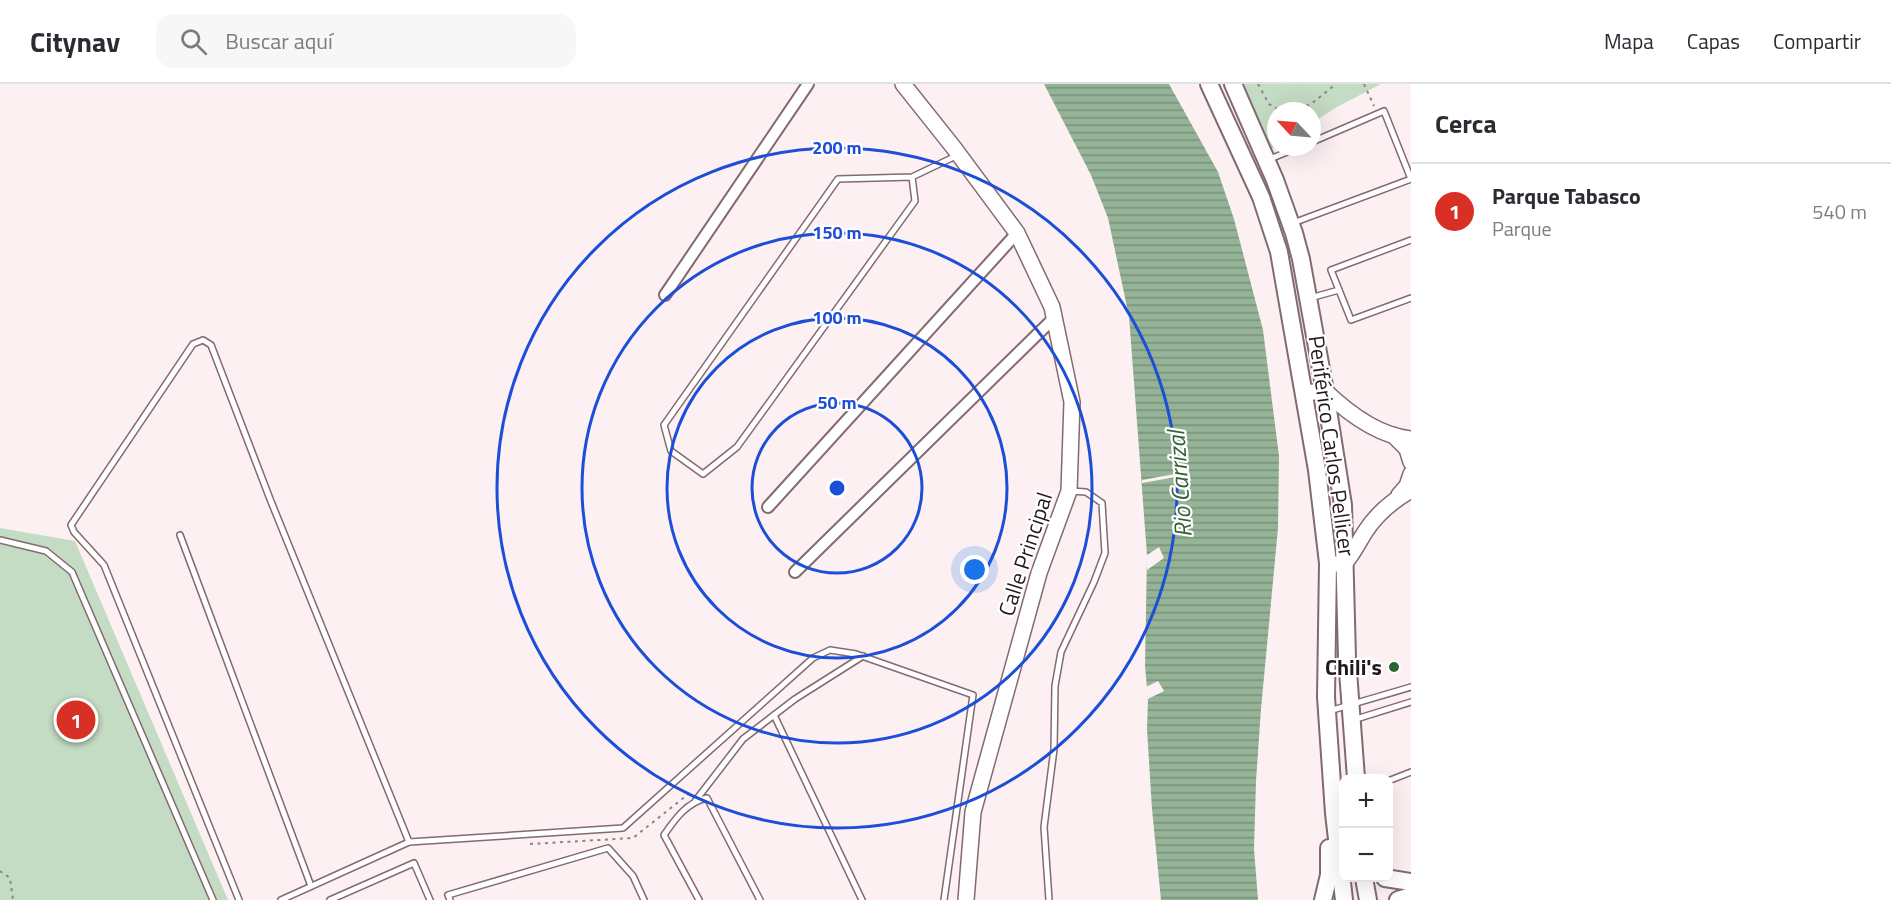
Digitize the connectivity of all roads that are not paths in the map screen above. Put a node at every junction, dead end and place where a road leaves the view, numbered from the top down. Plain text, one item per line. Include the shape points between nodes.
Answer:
1 (808, 84) edge
2 (903, 84) edge
3 (1209, 84) edge
4 (1233, 84) edge
5 (1321, 137) edge
6 (959, 154) junction
7 (1278, 156) edge
8 (1266, 161) junction
9 (912, 177) junction
10 (1291, 224) junction
11 (1017, 233) junction
12 (1411, 240) edge
13 (1338, 290) junction
14 (665, 295) dead end
15 (1411, 298) edge
16 (1308, 299) junction
17 (1054, 318) junction
18 (1325, 391) junction
19 (1304, 393) junction
20 (1392, 435) junction
21 (1411, 439) edge
22 (1411, 462) edge
23 (1411, 474) edge
24 (1411, 490) edge
25 (1069, 491) junction
26 (1388, 505) junction
27 (768, 507) dead end
28 (180, 535) dead end
29 (0, 540) edge
30 (1336, 564) junction
31 (795, 572) dead end
32 (863, 656) junction
33 (1411, 687) edge
34 (1411, 702) edge
35 (1327, 712) junction
36 (1351, 713) junction
37 (774, 715) junction
38 (1330, 758) junction
39 (1411, 772) edge
40 (1356, 774) edge
41 (1393, 779) edge
42 (696, 800) junction
43 (410, 842) junction
44 (1393, 879) edge
45 (1365, 882) edge
46 (1411, 882) edge
47 (311, 886) junction
48 (1411, 896) edge
49 (213, 900) edge
50 (239, 900) edge
51 (281, 900) edge
52 (330, 900) edge
53 (430, 900) edge
54 (450, 900) edge
55 (644, 900) edge
56 (699, 900) edge
57 (760, 900) edge
58 (862, 900) edge
59 (944, 900) edge
60 (966, 900) edge
61 (1049, 900) edge
62 (1323, 900) edge
63 (1344, 900) edge
64 (1368, 900) edge
65 (1398, 900) edge

1 - 14 street
2 - 6 main road, Calle Principal
3 - 19 main road, Periférico Carlos Pellicer via 1251,172 1271,225
4 - 8 main road
5 - 10 lane via 1384,111 1411,178
6 - 9 lane
6 - 11 main road, Calle Principal
7 - 8 lane
8 - 10 main road
9 - 9 lane via 915,201 737,447 703,474 671,451 664,425 838,179
10 - 16 main road
11 - 17 main road, Calle Principal
11 - 27 street
12 - 13 lane via 1331,270
13 - 15 lane via 1351,320
13 - 16 lane
16 - 18 main road
17 - 25 main road, Calle Principal via 1072,402
17 - 31 street
18 - 19 main road
18 - 20 main road via 1354,415
18 - 30 main road via 1345,530
19 - 30 main road, Periférico Carlos Pellicer
20 - 21 main road
20 - 22 main road via 1407,449
23 - 26 main road via 1403,491
24 - 26 main road
25 - 60 main road, Calle Principal via 1039,573 973,812
25 - 61 lane via 1086,492 1102,503 1105,553 1061,652 1055,686 1054,749 1044,827
26 - 30 main road
28 - 47 lane
29 - 49 lane via 46,551 72,572
30 - 35 main road, Periférico Carlos Pellicer via 1325,671
30 - 36 main road
32 - 37 lane
32 - 43 lane via 830,650 813,658 623,828
32 - 59 lane via 973,694
33 - 36 lane
34 - 36 lane
35 - 36 lane
35 - 38 main road, Periférico Carlos Pellicer
36 - 40 main road
37 - 42 lane via 743,738
37 - 58 lane
38 - 62 main road via 1329,868
38 - 63 main road, Periférico Carlos Pellicer
39 - 41 lane
42 - 56 lane via 664,835
42 - 57 lane via 707,798
43 - 47 lane
43 - 50 lane via 273,508 211,345 203,340 193,344 71,525 104,565
44 - 46 main road
45 - 64 main road
47 - 51 lane
48 - 65 main road
52 - 53 lane via 414,863
54 - 55 lane via 448,895 608,849 633,876

